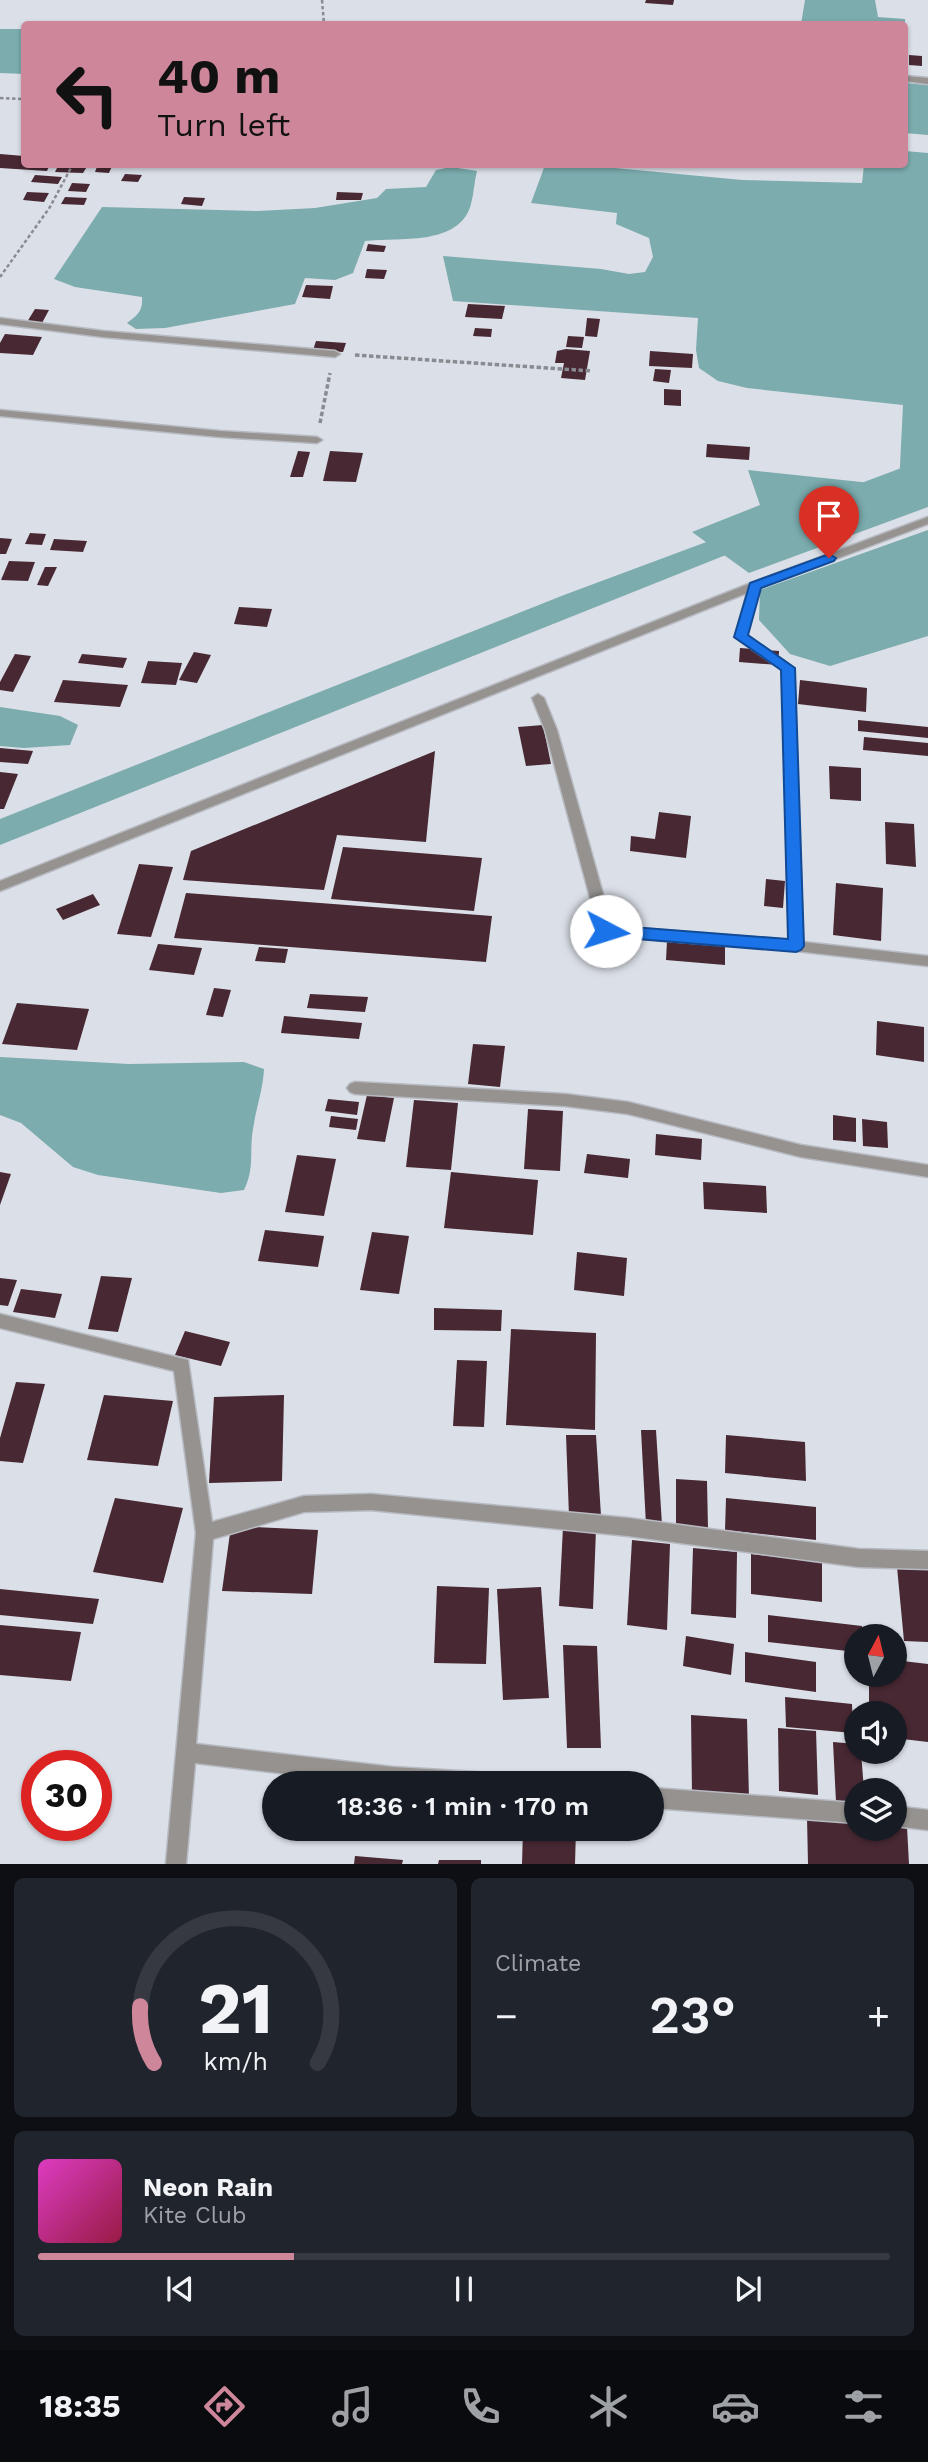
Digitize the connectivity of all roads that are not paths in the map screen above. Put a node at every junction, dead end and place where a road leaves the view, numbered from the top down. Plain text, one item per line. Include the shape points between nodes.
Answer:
1 (908, 79) edge
2 (928, 81) edge
3 (0, 321) edge
4 (335, 354) road end
5 (0, 413) edge
6 (317, 440) road end
7 (928, 520) edge
8 (755, 586) junction
9 (538, 698) dead end
10 (0, 886) edge
11 (796, 946) junction
12 (928, 961) edge
13 (355, 1088) dead end
14 (928, 1171) edge
15 (0, 1321) edge
16 (205, 1533) junction
17 (928, 1560) edge
18 (186, 1752) junction
19 (346, 1771) edge
20 (664, 1799) edge
21 (844, 1812) edge
22 (907, 1818) edge
23 (928, 1820) edge
24 (176, 1864) edge

1 - 2 street
3 - 4 street
5 - 6 street
7 - 8 street
8 - 10 street
8 - 11 street via 741,637 788,668
9 - 11 street via 606,931
11 - 12 street
13 - 14 street via 628,1108 801,1151
15 - 16 street via 182,1365
16 - 17 street via 304,1504 370,1503 628,1527 859,1558
16 - 18 street
18 - 19 street
18 - 24 street
20 - 21 street
22 - 23 street

